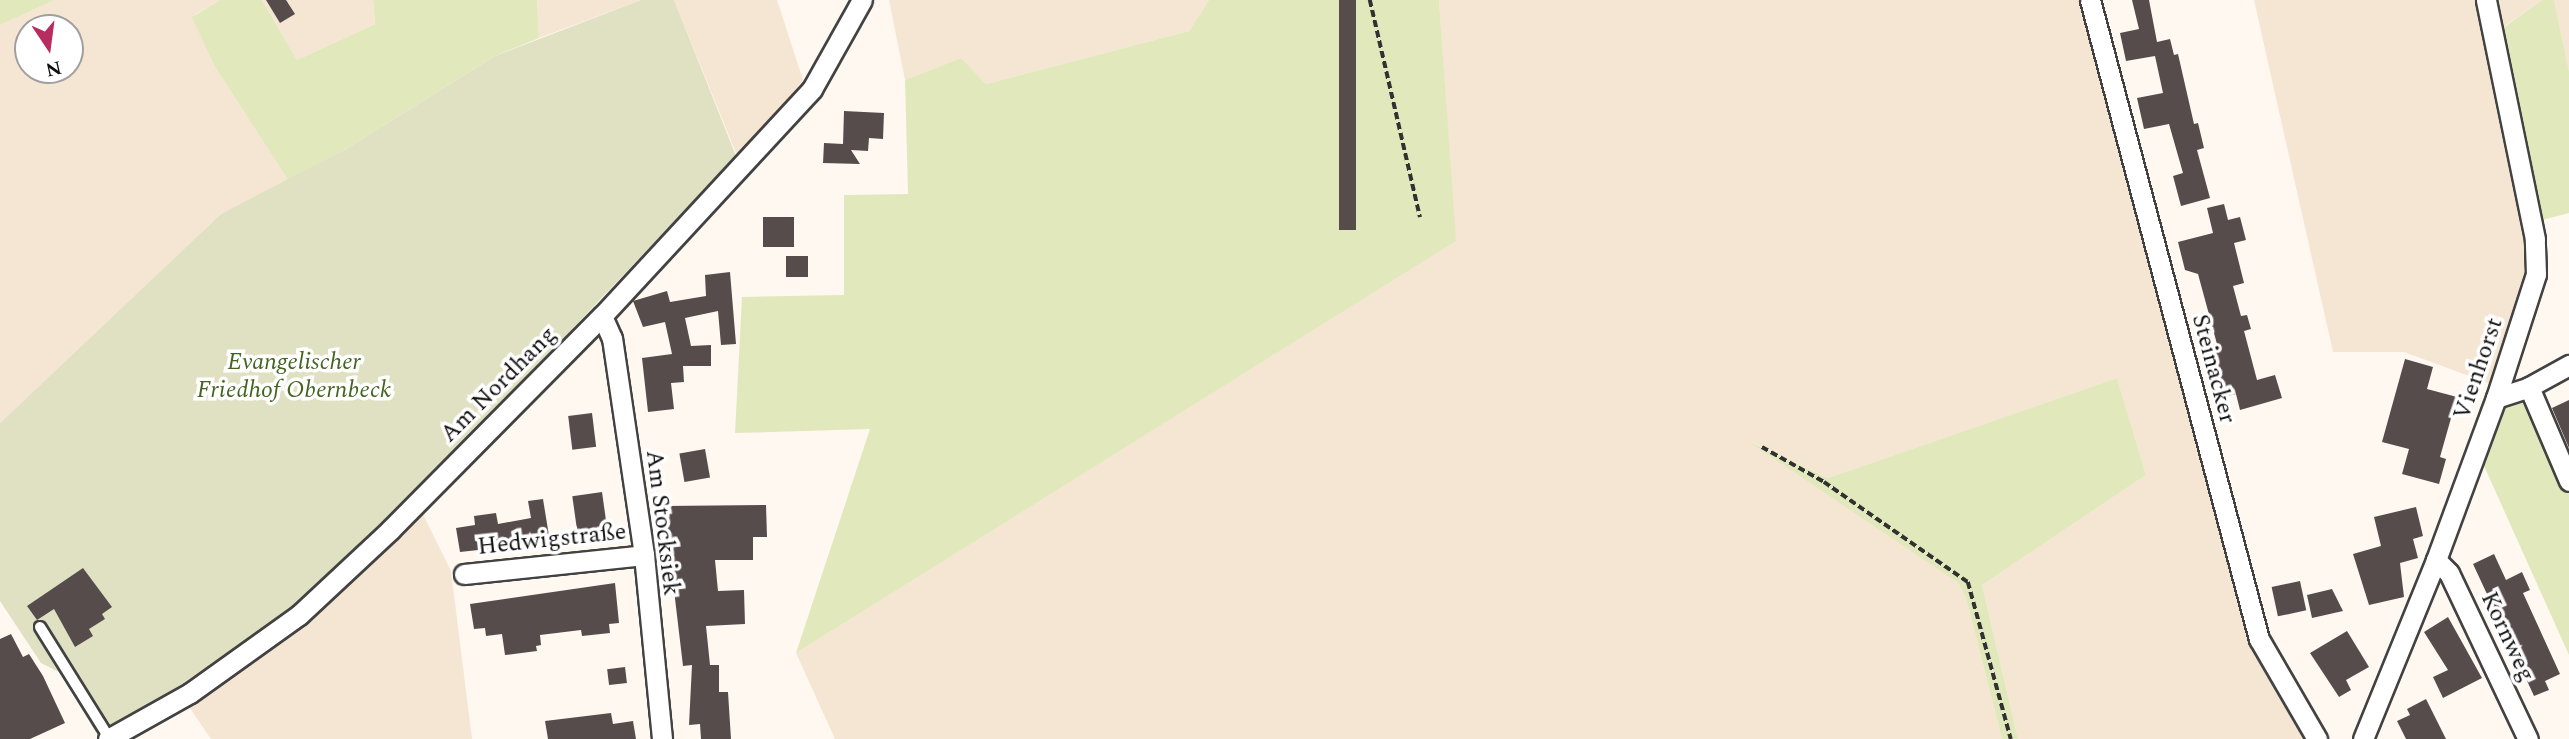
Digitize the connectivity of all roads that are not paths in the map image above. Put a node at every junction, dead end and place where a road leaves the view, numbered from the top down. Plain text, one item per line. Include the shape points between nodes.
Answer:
1 (862, 0) edge
2 (2090, 0) edge
3 (2486, 0) edge
4 (602, 316) junction
5 (2569, 365) edge
6 (2529, 387) junction
7 (2496, 398) junction
8 (2569, 481) edge
9 (644, 555) junction
10 (2436, 560) junction
11 (464, 574) dead end
12 (40, 627) dead end
13 (109, 739) edge
14 (662, 739) edge
15 (2317, 739) edge
16 (2362, 739) edge
17 (2528, 739) edge

1 - 4 street, Am Nordhang via 812,89
2 - 15 street, Steinacker via 2259,639
3 - 7 street, Vienhorst via 2535,239 2536,274
4 - 9 street, Am Stocksiek via 612,338
4 - 13 street, Am Nordhang via 299,615 190,693
5 - 6 street
6 - 7 street
6 - 8 street
7 - 10 street, Vienhorst
9 - 11 street, Hedwigstraße
9 - 14 street, Am Stocksiek
10 - 16 street, Vienhorst
10 - 17 street, Kornweg via 2449,573
12 - 13 lane

